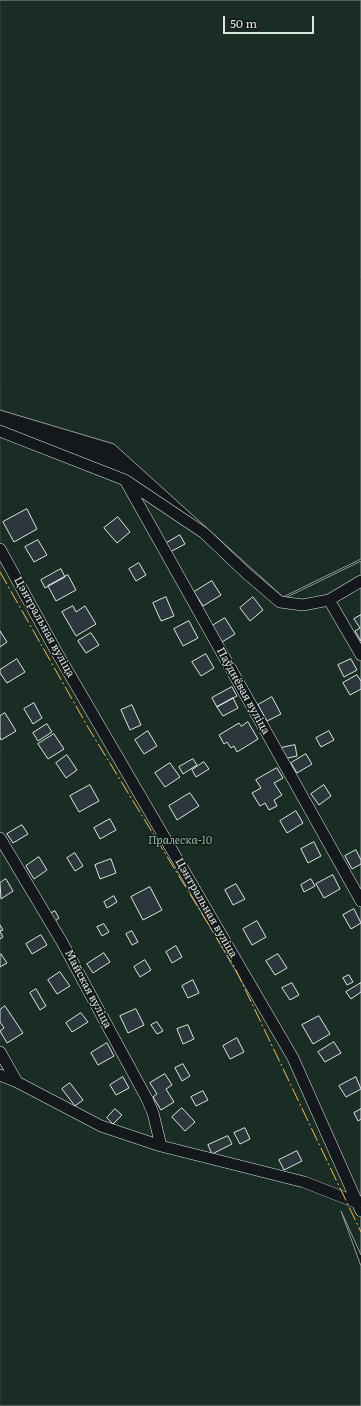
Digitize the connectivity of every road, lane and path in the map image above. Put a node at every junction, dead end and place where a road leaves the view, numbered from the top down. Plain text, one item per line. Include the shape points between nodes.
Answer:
1 (0, 431) edge
2 (125, 480) junction
3 (0, 549) edge
4 (361, 581) edge
5 (329, 600) junction
6 (361, 655) edge
7 (0, 838) edge
8 (361, 900) edge
9 (0, 1052) edge
10 (0, 1075) edge
11 (17, 1082) junction
12 (161, 1146) junction
13 (360, 1205) edge

1 - 2 street
2 - 5 street via 204,533 280,602 303,605
2 - 8 street, Паўднёвая вуліца
3 - 13 street, Цэнтральная вуліца via 56,651 293,1058
4 - 5 street
5 - 6 street
7 - 12 street, Майская вуліца via 62,942 147,1099
9 - 11 street
10 - 11 street
11 - 12 street via 101,1126
12 - 13 street via 304,1182

